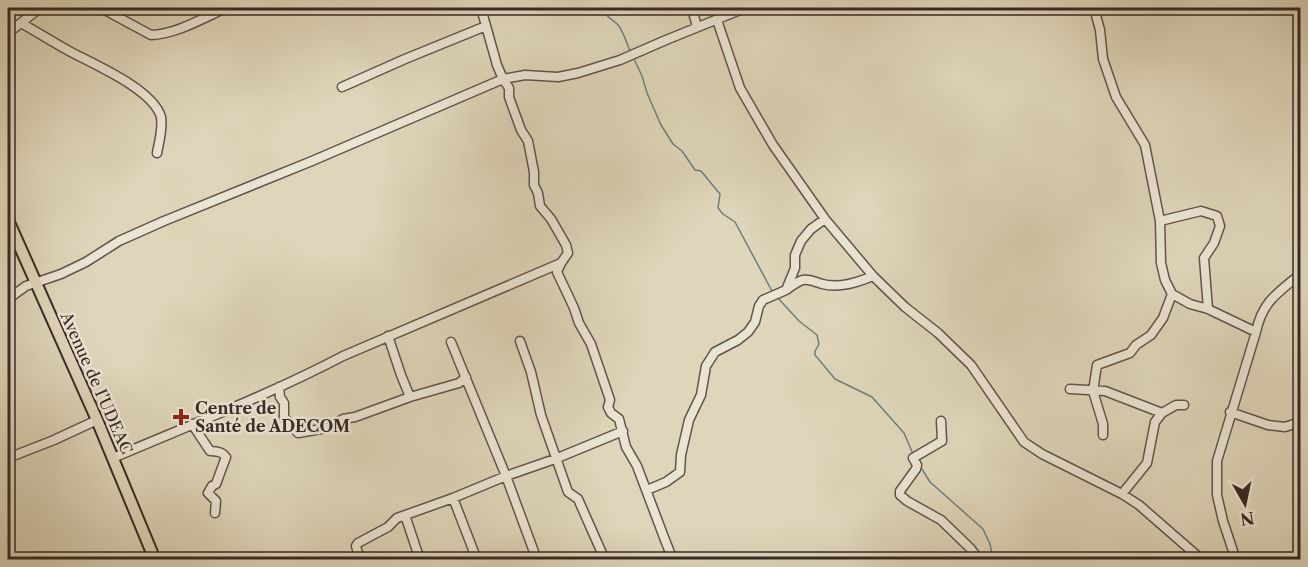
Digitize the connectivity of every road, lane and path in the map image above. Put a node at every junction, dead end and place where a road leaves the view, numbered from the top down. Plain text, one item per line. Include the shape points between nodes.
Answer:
1 (40, 8) edge
2 (101, 8) edge
3 (226, 8) edge
4 (482, 8) edge
5 (692, 8) edge
6 (745, 8) edge
7 (1094, 8) edge
8 (1297, 8) edge
9 (731, 10) edge
10 (1300, 14) edge
11 (717, 20) junction
12 (21, 23) junction
13 (486, 26) junction
14 (697, 27) junction
15 (8, 33) edge
16 (503, 79) junction
17 (342, 87) dead end
18 (157, 153) dead end
19 (825, 219) junction
20 (8, 220) edge
21 (1160, 221) junction
22 (561, 263) junction
23 (1300, 272) edge
24 (873, 276) junction
25 (36, 282) junction
26 (786, 290) junction
27 (1172, 294) junction
28 (8, 299) edge
29 (1208, 309) junction
30 (1256, 332) junction
31 (388, 336) junction
32 (520, 341) dead end
33 (451, 342) dead end
34 (466, 377) junction
35 (279, 387) junction
36 (1070, 389) dead end
37 (1093, 391) junction
38 (410, 398) junction
39 (1184, 405) dead end
40 (1230, 412) junction
41 (1162, 413) junction
42 (98, 420) junction
43 (941, 421) dead end
44 (1300, 422) edge
45 (192, 424) junction
46 (623, 431) junction
47 (1103, 435) dead end
48 (8, 458) edge
49 (113, 458) junction
50 (555, 459) junction
51 (506, 476) junction
52 (646, 490) junction
53 (1122, 494) junction
54 (453, 498) junction
55 (215, 513) dead end
56 (405, 515) junction
57 (155, 560) edge
58 (360, 560) edge
59 (420, 560) edge
60 (477, 560) edge
61 (537, 560) edge
62 (605, 560) edge
63 (673, 560) edge
64 (978, 560) edge
65 (1202, 560) edge
66 (1236, 560) edge

1 - 12 street
2 - 3 street via 151,35 159,35
4 - 13 street
5 - 14 street
6 - 9 street
7 - 21 street via 1103,59 1116,97 1145,145
8 - 10 street
9 - 11 street
11 - 14 street
11 - 19 street via 740,88 773,145
12 - 15 street
12 - 18 street via 109,71 147,97 161,118
13 - 16 street
13 - 17 street
14 - 16 street via 641,52 578,73
16 - 22 street via 528,141 540,206 566,245 568,253
16 - 25 street via 164,221 61,274
19 - 24 street
19 - 26 street via 801,241
20 - 25 main road, Avenue de I'UDEAC
21 - 27 street via 1161,263
21 - 29 street via 1201,211 1216,216 1220,226 1204,258
22 - 31 street
22 - 46 street via 557,272 591,344 610,400 608,407
23 - 30 street via 1264,308
24 - 26 street via 841,285 802,280
24 - 53 street via 971,365 1024,442
25 - 28 street
25 - 42 main road, Avenue de I'UDEAC
26 - 52 street via 763,300 748,332 715,352 706,366 701,395 689,420 680,472
27 - 29 street
27 - 37 street via 1151,335 1130,353 1098,365
29 - 30 street
30 - 40 street
31 - 35 street
31 - 38 street
32 - 50 street
33 - 34 street
34 - 38 street via 459,383
34 - 51 street
35 - 38 street via 284,417 298,433 327,428 343,419
35 - 45 street
36 - 37 street
37 - 41 street via 1105,391
37 - 47 street
39 - 41 street
40 - 44 street via 1268,425 1285,427
40 - 66 street via 1217,461 1217,495
41 - 53 street via 1155,422 1147,463
42 - 48 street
42 - 49 main road, Avenue de I'UDEAC
43 - 64 street via 942,441 915,457 916,469 900,495 941,520 972,549
45 - 49 street
45 - 55 street via 210,451 226,457 208,494 216,501
46 - 50 street
46 - 52 street
49 - 57 main road, Avenue de I'UDEAC
50 - 51 street
50 - 62 street
51 - 54 street
51 - 61 street
52 - 63 street
53 - 65 street
54 - 56 street
54 - 60 street
56 - 58 street via 358,543
56 - 59 street

